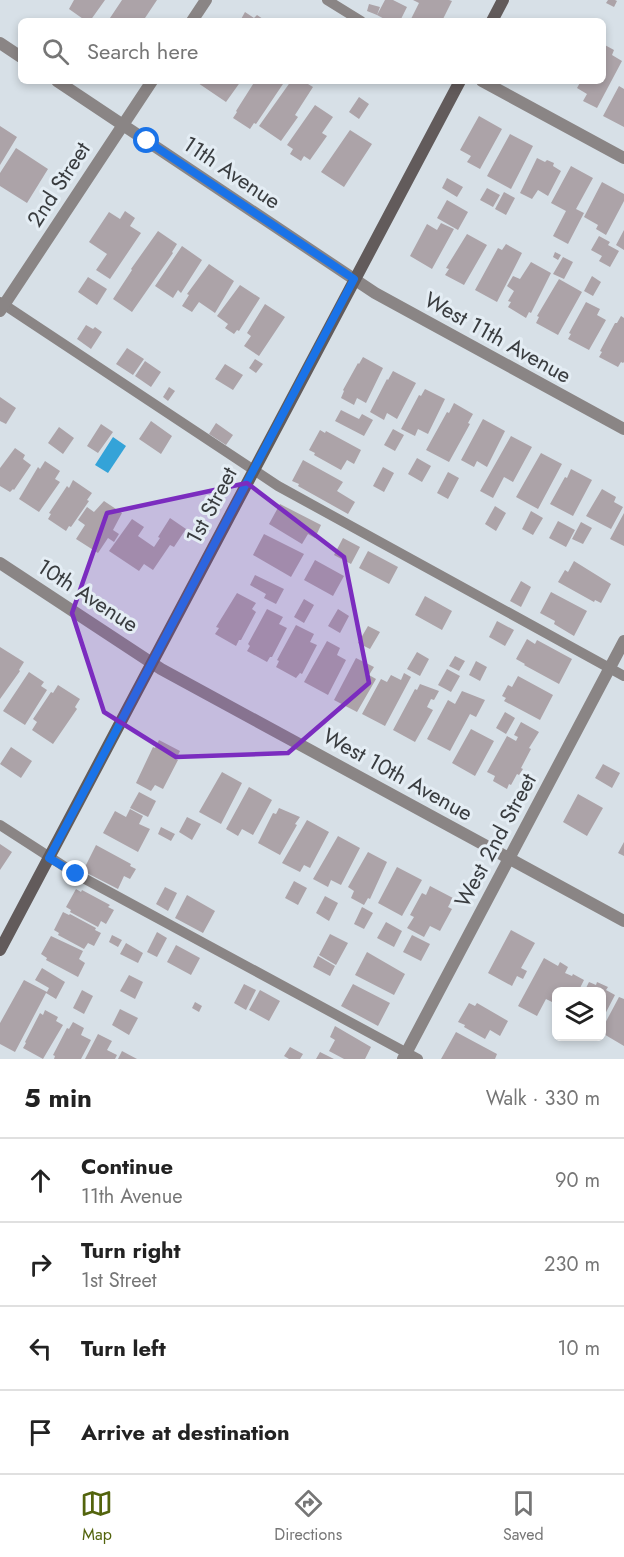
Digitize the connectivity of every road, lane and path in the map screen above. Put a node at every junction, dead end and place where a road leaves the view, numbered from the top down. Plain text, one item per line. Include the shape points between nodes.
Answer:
1 (206, 0) edge
2 (327, 0) edge
3 (503, 0) edge
4 (194, 18) edge
5 (356, 18) edge
6 (494, 18) edge
7 (0, 43) edge
8 (18, 55) edge
9 (62, 84) edge
10 (150, 84) edge
11 (456, 84) edge
12 (487, 84) edge
13 (123, 125) junction
14 (624, 159) edge
15 (354, 279) junction
16 (1, 306) edge
17 (624, 429) edge
18 (253, 470) junction
19 (0, 562) edge
20 (624, 641) edge
21 (152, 663) junction
22 (610, 668) junction
23 (624, 676) edge
24 (0, 825) edge
25 (49, 858) junction
26 (509, 858) junction
27 (624, 921) edge
28 (0, 950) edge
29 (405, 1056) edge
30 (418, 1059) edge

1 - 4 street
2 - 5 lane
3 - 6 street
7 - 8 street
9 - 13 street, 11th Avenue
10 - 13 street, 2nd Street
11 - 15 street, 1st Street
12 - 14 street
13 - 15 street, 11th Avenue
13 - 16 street, 2nd Street
15 - 17 street, West 11th Avenue
15 - 18 street, 1st Street
16 - 18 lane
18 - 21 street, 1st Street
18 - 22 lane
19 - 21 street, 10th Avenue
20 - 22 street, West 2nd Street
21 - 25 street, 1st Street
21 - 26 street, West 10th Avenue
22 - 23 lane
22 - 26 street, West 2nd Street
24 - 25 lane
25 - 28 street, 1st Street
25 - 29 lane
26 - 27 street, West 10th Avenue
26 - 29 street, West 2nd Street
29 - 30 lane

